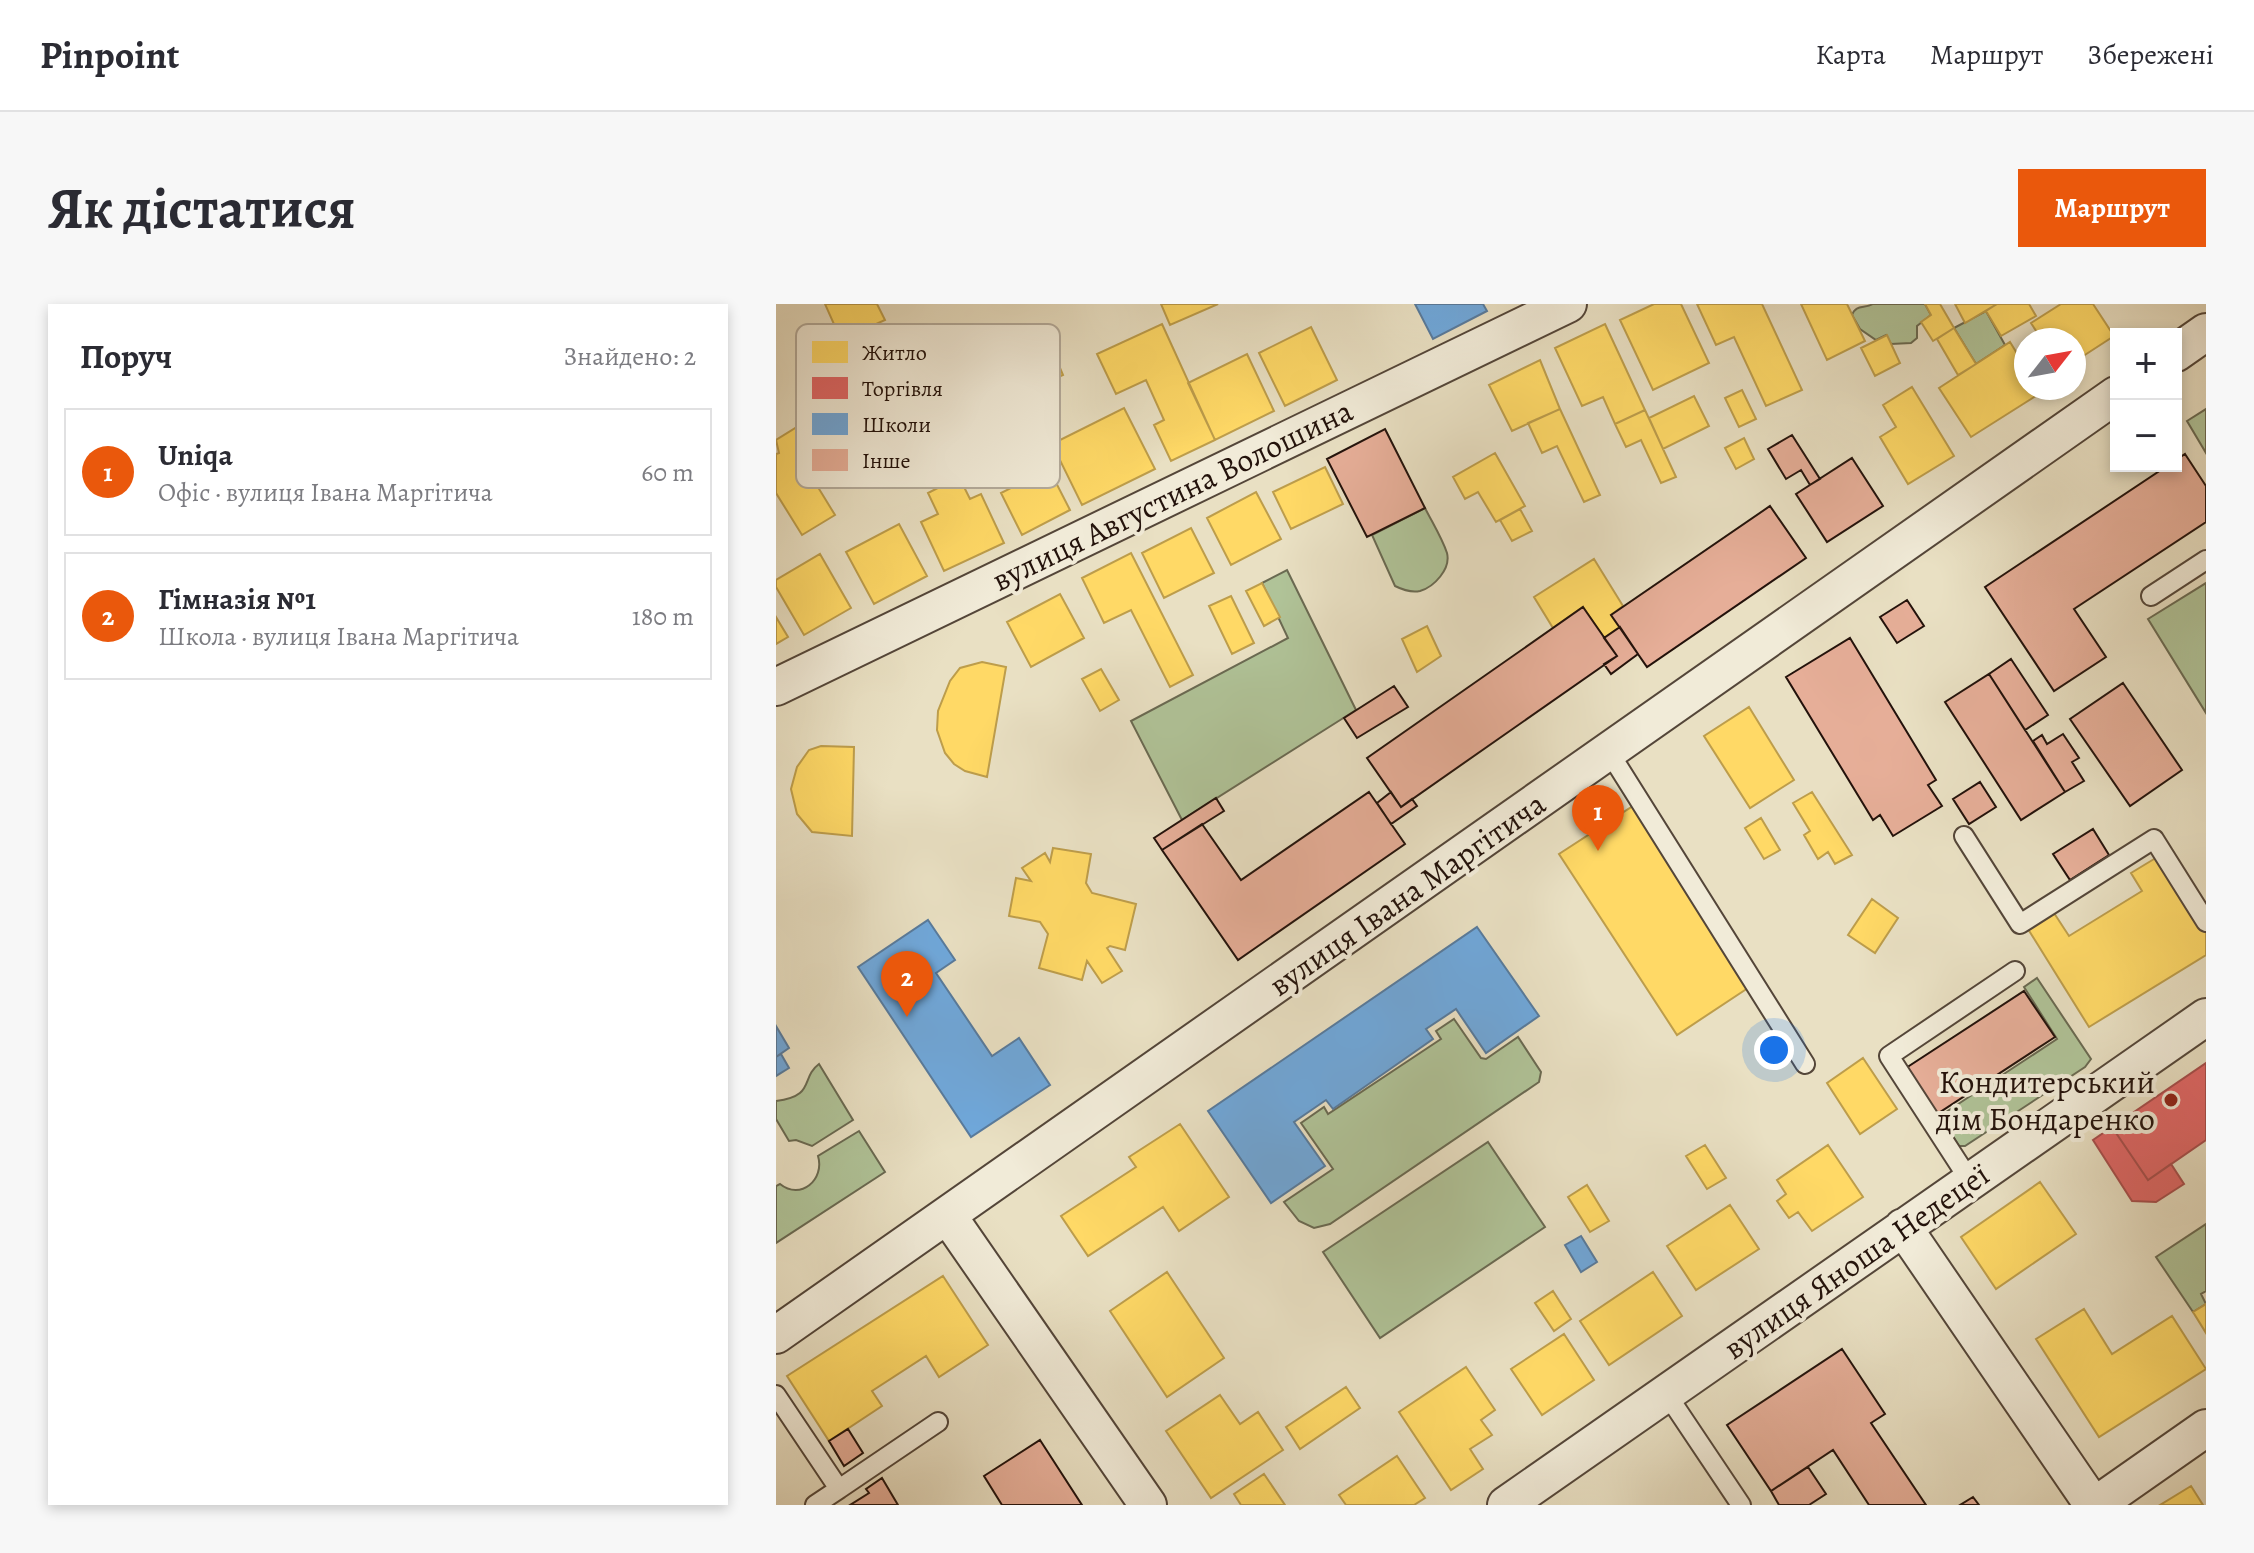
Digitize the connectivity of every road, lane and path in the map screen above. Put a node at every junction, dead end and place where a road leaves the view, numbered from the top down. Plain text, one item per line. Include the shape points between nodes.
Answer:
1 (1568, 304) edge
2 (2206, 332) edge
3 (2182, 349) edge
4 (2110, 399) edge
5 (2206, 560) edge
6 (2151, 596) dead end
7 (776, 687) edge
8 (1609, 752) junction
9 (1964, 836) dead end
10 (2206, 922) edge
11 (2015, 971) dead end
12 (2206, 1017) edge
13 (1805, 1064) dead end
14 (1970, 1181) junction
15 (948, 1216) junction
16 (1903, 1227) junction
17 (776, 1335) edge
18 (1666, 1393) junction
19 (776, 1395) edge
20 (938, 1422) dead end
21 (2206, 1428) edge
22 (839, 1489) junction
23 (815, 1505) edge
24 (1148, 1505) edge
25 (1506, 1505) edge
26 (1741, 1505) edge
27 (2094, 1505) edge

1 - 7 street, вулиця Августина Волошина
2 - 3 street
4 - 8 street, вулиця Івана Маргітича
5 - 6 lane
8 - 13 lane
8 - 15 street, вулиця Івана Маргітича
9 - 10 lane via 2020,924 2154,839
11 - 14 lane via 1889,1056
12 - 14 street, вулиця Яноша Недецеї
14 - 16 street, вулиця Яноша Недецеї
15 - 17 street, вулиця Івана Маргітича
15 - 24 street
16 - 18 street, вулиця Яноша Недецеї
16 - 27 street
18 - 25 street, вулиця Яноша Недецеї
18 - 26 lane
19 - 22 lane
20 - 22 lane
21 - 27 street
22 - 23 lane

